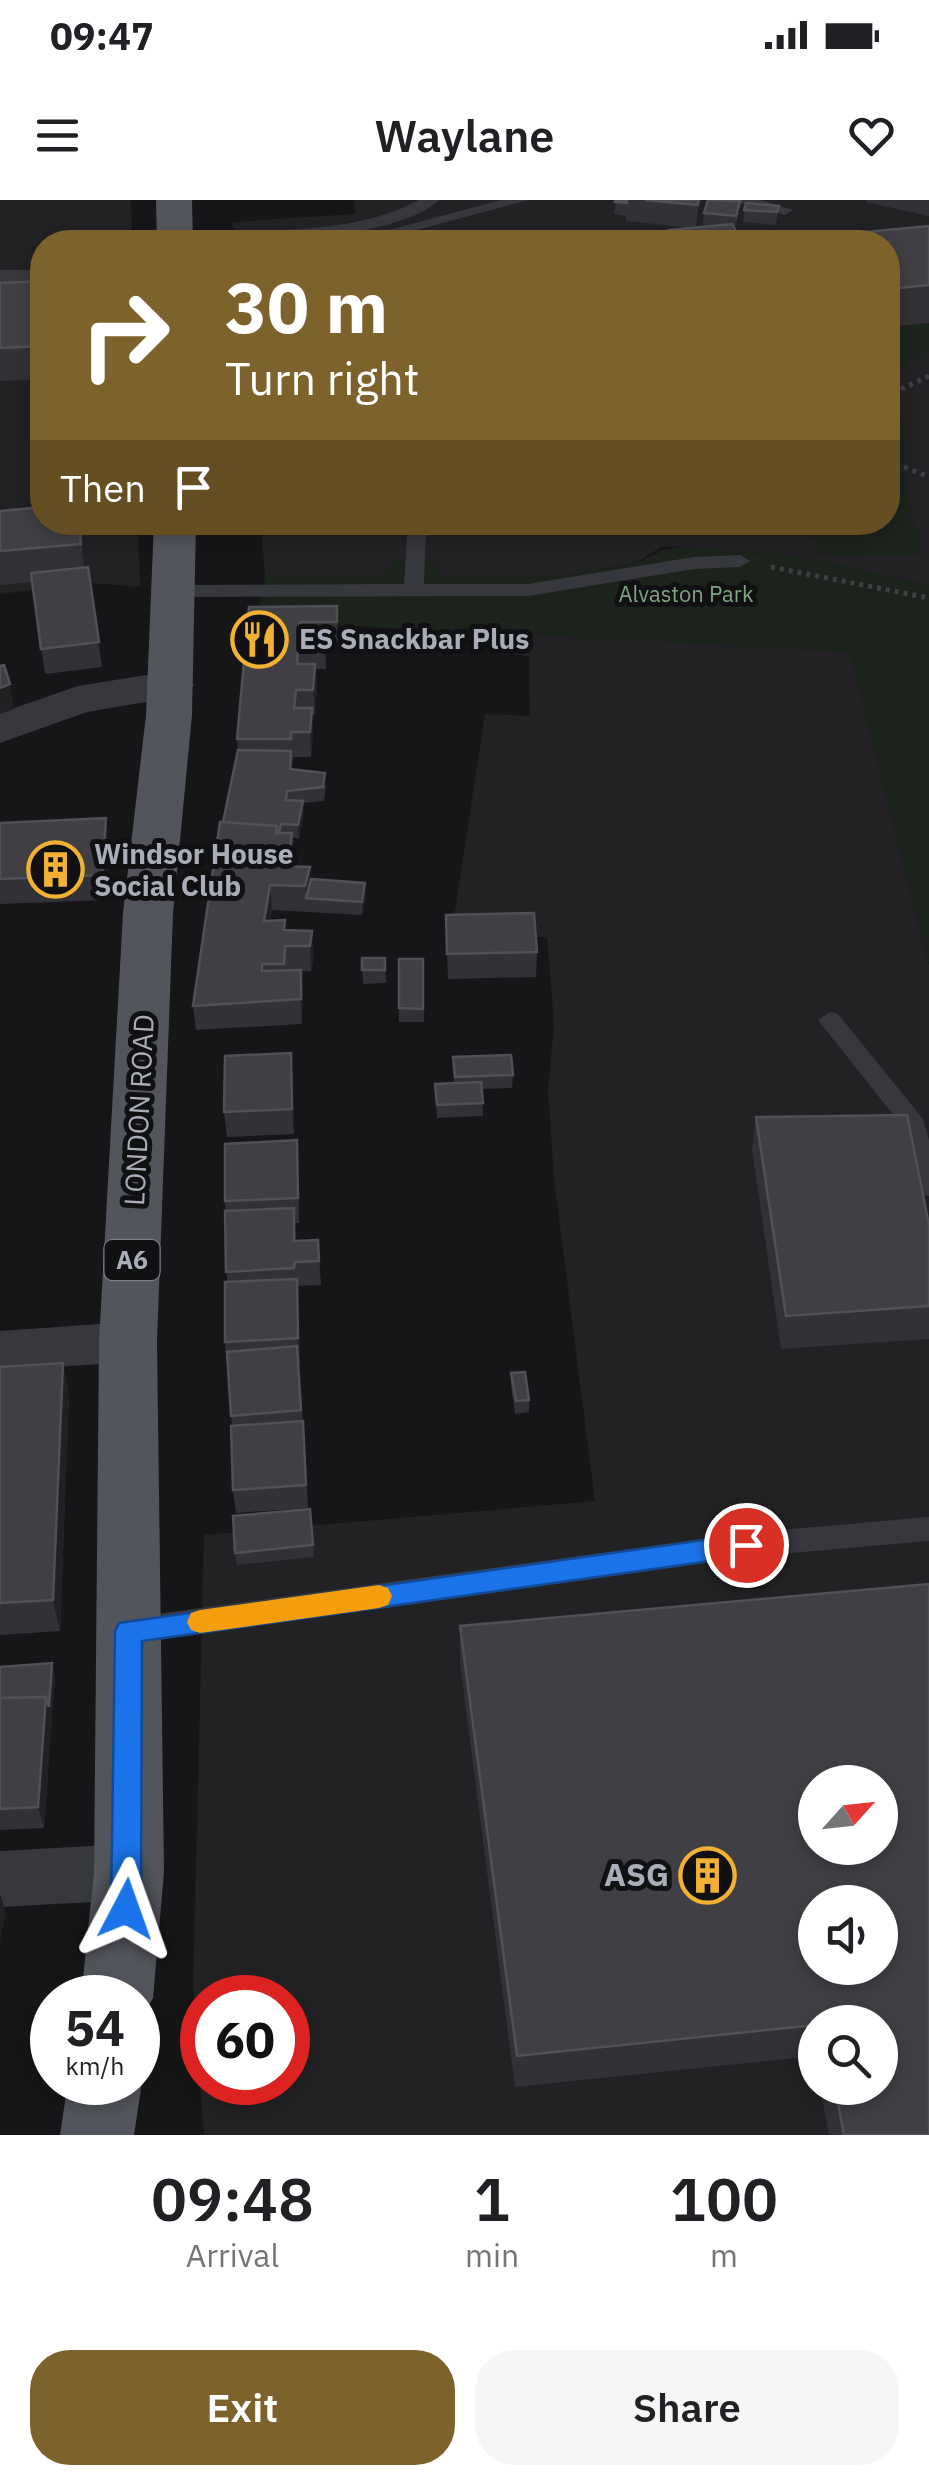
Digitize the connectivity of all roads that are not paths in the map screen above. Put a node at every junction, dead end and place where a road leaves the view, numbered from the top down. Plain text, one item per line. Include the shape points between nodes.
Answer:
1 (174, 200) edge
2 (431, 200) edge
3 (521, 200) edge
4 (738, 200) edge
5 (785, 210) dead end
6 (175, 230) edge
7 (288, 230) edge
8 (398, 230) edge
9 (30, 279) edge
10 (0, 280) edge
11 (30, 531) edge
12 (0, 533) edge
13 (175, 535) edge
14 (416, 535) edge
15 (740, 561) road end
16 (414, 588) junction
17 (174, 592) junction
18 (171, 685) junction
19 (0, 730) edge
20 (830, 1020) dead end
21 (929, 1187) edge
22 (128, 1342) junction
23 (0, 1351) edge
24 (929, 1529) edge
25 (128, 1631) junction
26 (129, 1872) junction
27 (0, 1880) edge
28 (119, 1975) edge
29 (102, 2105) edge
30 (97, 2135) edge

1 - 6 main road
2 - 7 lane via 408,213 356,224
3 - 8 lane
4 - 5 lane
9 - 10 street
11 - 12 lane
13 - 17 main road, LONDON ROAD / A6
14 - 16 lane
15 - 16 lane via 545,590
16 - 17 lane
17 - 18 main road, LONDON ROAD / A6
18 - 19 street via 78,700
18 - 22 main road, LONDON ROAD / A6 via 148,913
20 - 21 lane via 911,1119
22 - 23 street
22 - 25 main road, LONDON ROAD / A6
24 - 25 lane via 746,1545
25 - 26 main road, LONDON ROAD / A6
26 - 27 street
26 - 28 main road, LONDON ROAD / A6
29 - 30 main road

